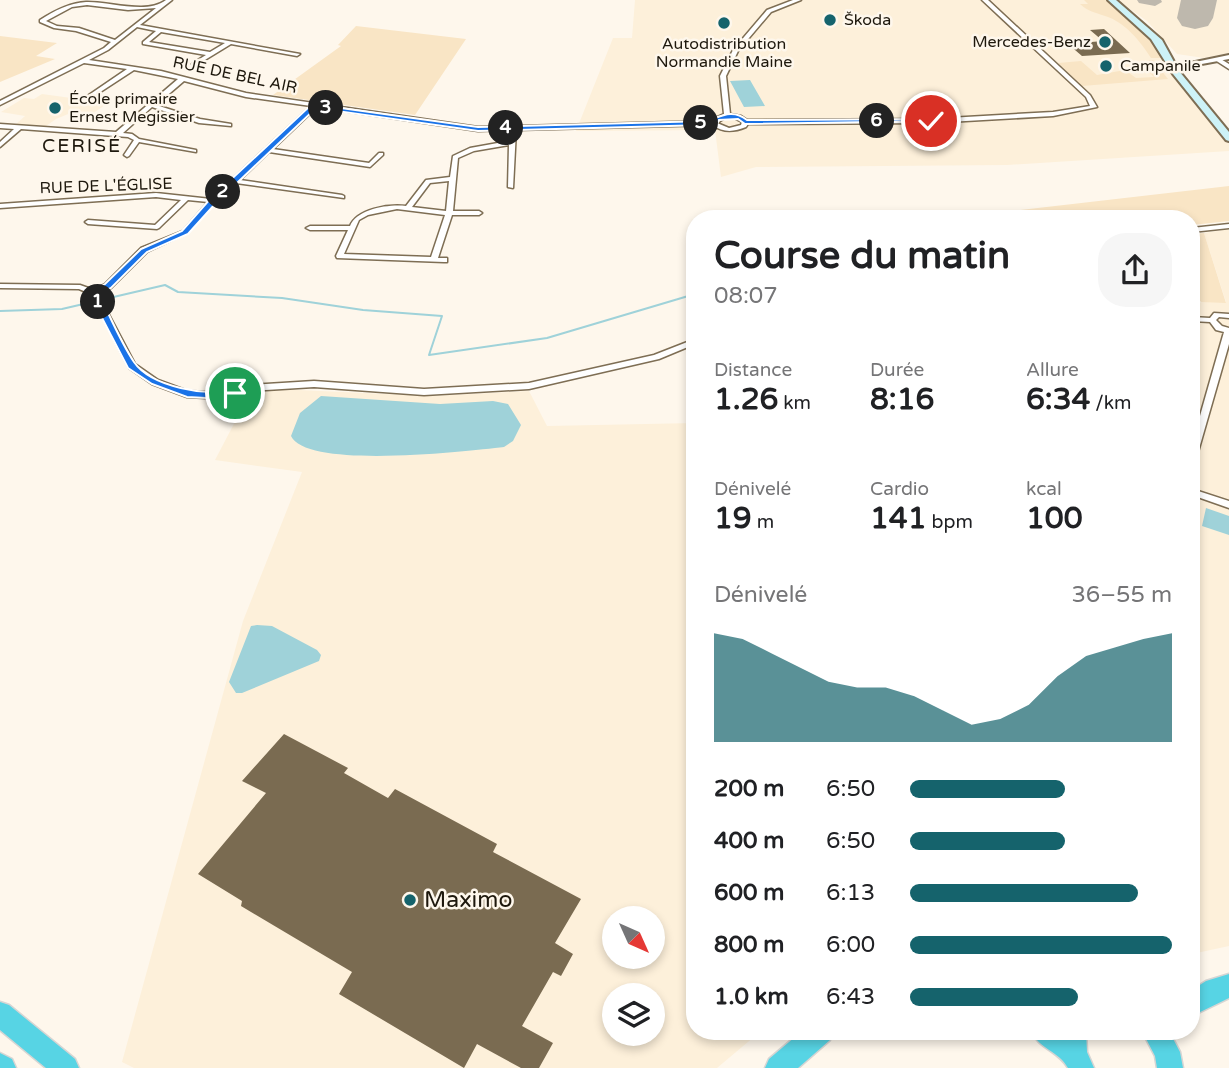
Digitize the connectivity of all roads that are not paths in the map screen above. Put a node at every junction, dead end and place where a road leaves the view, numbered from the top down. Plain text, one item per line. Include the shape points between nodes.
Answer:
1 (169, 0) edge
2 (798, 0) edge
3 (985, 0) edge
4 (1113, 1) edge
5 (162, 6) junction
6 (138, 26) junction
7 (160, 30) junction
8 (116, 42) junction
9 (230, 42) junction
10 (210, 54) junction
11 (297, 54) dead end
12 (1229, 57) edge
13 (1173, 60) junction
14 (1213, 60) junction
15 (84, 61) junction
16 (195, 64) dead end
17 (1229, 67) edge
18 (132, 69) junction
19 (182, 79) junction
20 (1192, 88) junction
21 (85, 100) dead end
22 (0, 103) edge
23 (151, 105) junction
24 (315, 106) junction
25 (727, 116) junction
26 (745, 122) junction
27 (715, 123) junction
28 (229, 125) dead end
29 (0, 126) edge
30 (20, 127) junction
31 (513, 128) junction
32 (118, 133) junction
33 (1229, 138) edge
34 (137, 140) junction
35 (511, 144) junction
36 (0, 145) edge
37 (267, 150) junction
38 (194, 151) dead end
39 (381, 154) dead end
40 (127, 155) dead end
41 (452, 179) junction
42 (234, 181) junction
43 (511, 187) dead end
44 (342, 197) dead end
45 (187, 198) junction
46 (213, 201) junction
47 (0, 206) edge
48 (407, 209) junction
49 (449, 213) junction
50 (479, 214) dead end
51 (88, 222) dead end
52 (1229, 226) edge
53 (310, 228) dead end
54 (351, 228) junction
55 (1200, 229) edge
56 (434, 260) junction
57 (443, 260) dead end
58 (0, 286) edge
59 (94, 293) junction
60 (1229, 316) edge
61 (1200, 319) edge
62 (1212, 320) junction
63 (1229, 331) edge
64 (686, 345) edge
65 (1200, 431) edge
66 (1200, 495) edge
67 (1229, 505) edge
68 (1229, 978) edge
69 (1200, 986) edge
70 (1229, 986) edge
71 (1200, 999) edge
72 (0, 1014) edge
73 (794, 1040) edge
74 (811, 1040) edge
75 (1058, 1040) edge
76 (1162, 1040) edge
77 (1076, 1051) edge
78 (66, 1068) edge
79 (764, 1068) edge
80 (778, 1068) edge
81 (1170, 1068) edge

1 - 5 street
2 - 25 street via 769,11 736,50 723,76
3 - 26 street via 1088,96 1094,107 931,121
4 - 13 main road
5 - 6 street
5 - 8 street via 81,1 42,21
6 - 7 street
6 - 8 street
7 - 9 street
7 - 10 street via 145,43
8 - 15 street
9 - 10 street
9 - 11 street
10 - 16 street
12 - 14 street
13 - 14 street
13 - 20 main road
13 - 20 main road
14 - 17 street
15 - 18 street, RUE DE BEL AIR
15 - 22 street
18 - 19 street, RUE DE BEL AIR
18 - 21 street
19 - 23 street
19 - 24 street, RUE DE BEL AIR
20 - 33 main road
23 - 28 street via 199,121
23 - 32 street
24 - 31 street, RUE DE BEL AIR via 478,129
24 - 37 street
25 - 26 street
25 - 27 street
26 - 27 street, RUE DE BEL AIR via 733,130
27 - 31 street, RUE DE BEL AIR
29 - 30 street
30 - 32 street
30 - 36 street
31 - 35 street
32 - 34 street
34 - 38 street
34 - 40 street
35 - 41 street via 459,154 453,161
35 - 43 street
37 - 39 street via 370,165
37 - 42 street
41 - 48 street via 428,181
41 - 49 street
42 - 44 street
42 - 46 street
45 - 46 street, RUE DE L'ÉGLISE
45 - 47 street, RUE DE L'ÉGLISE via 156,195
45 - 51 street via 157,227
46 - 59 street via 180,237 144,250 108,286
48 - 49 street
48 - 54 street via 389,207 366,213
49 - 50 street
49 - 56 street
52 - 55 street
53 - 54 street
54 - 56 street via 340,256
56 - 57 street
58 - 59 street via 80,287
59 - 64 street via 132,366 155,382 187,394 225,396 252,388 314,384 424,392 529,386 656,357
60 - 62 street via 1217,315
61 - 62 street
62 - 63 street
63 - 65 street
66 - 67 street
68 - 69 highway
70 - 71 highway
72 - 78 highway
73 - 79 highway
74 - 80 highway
75 - 77 highway
76 - 81 highway

